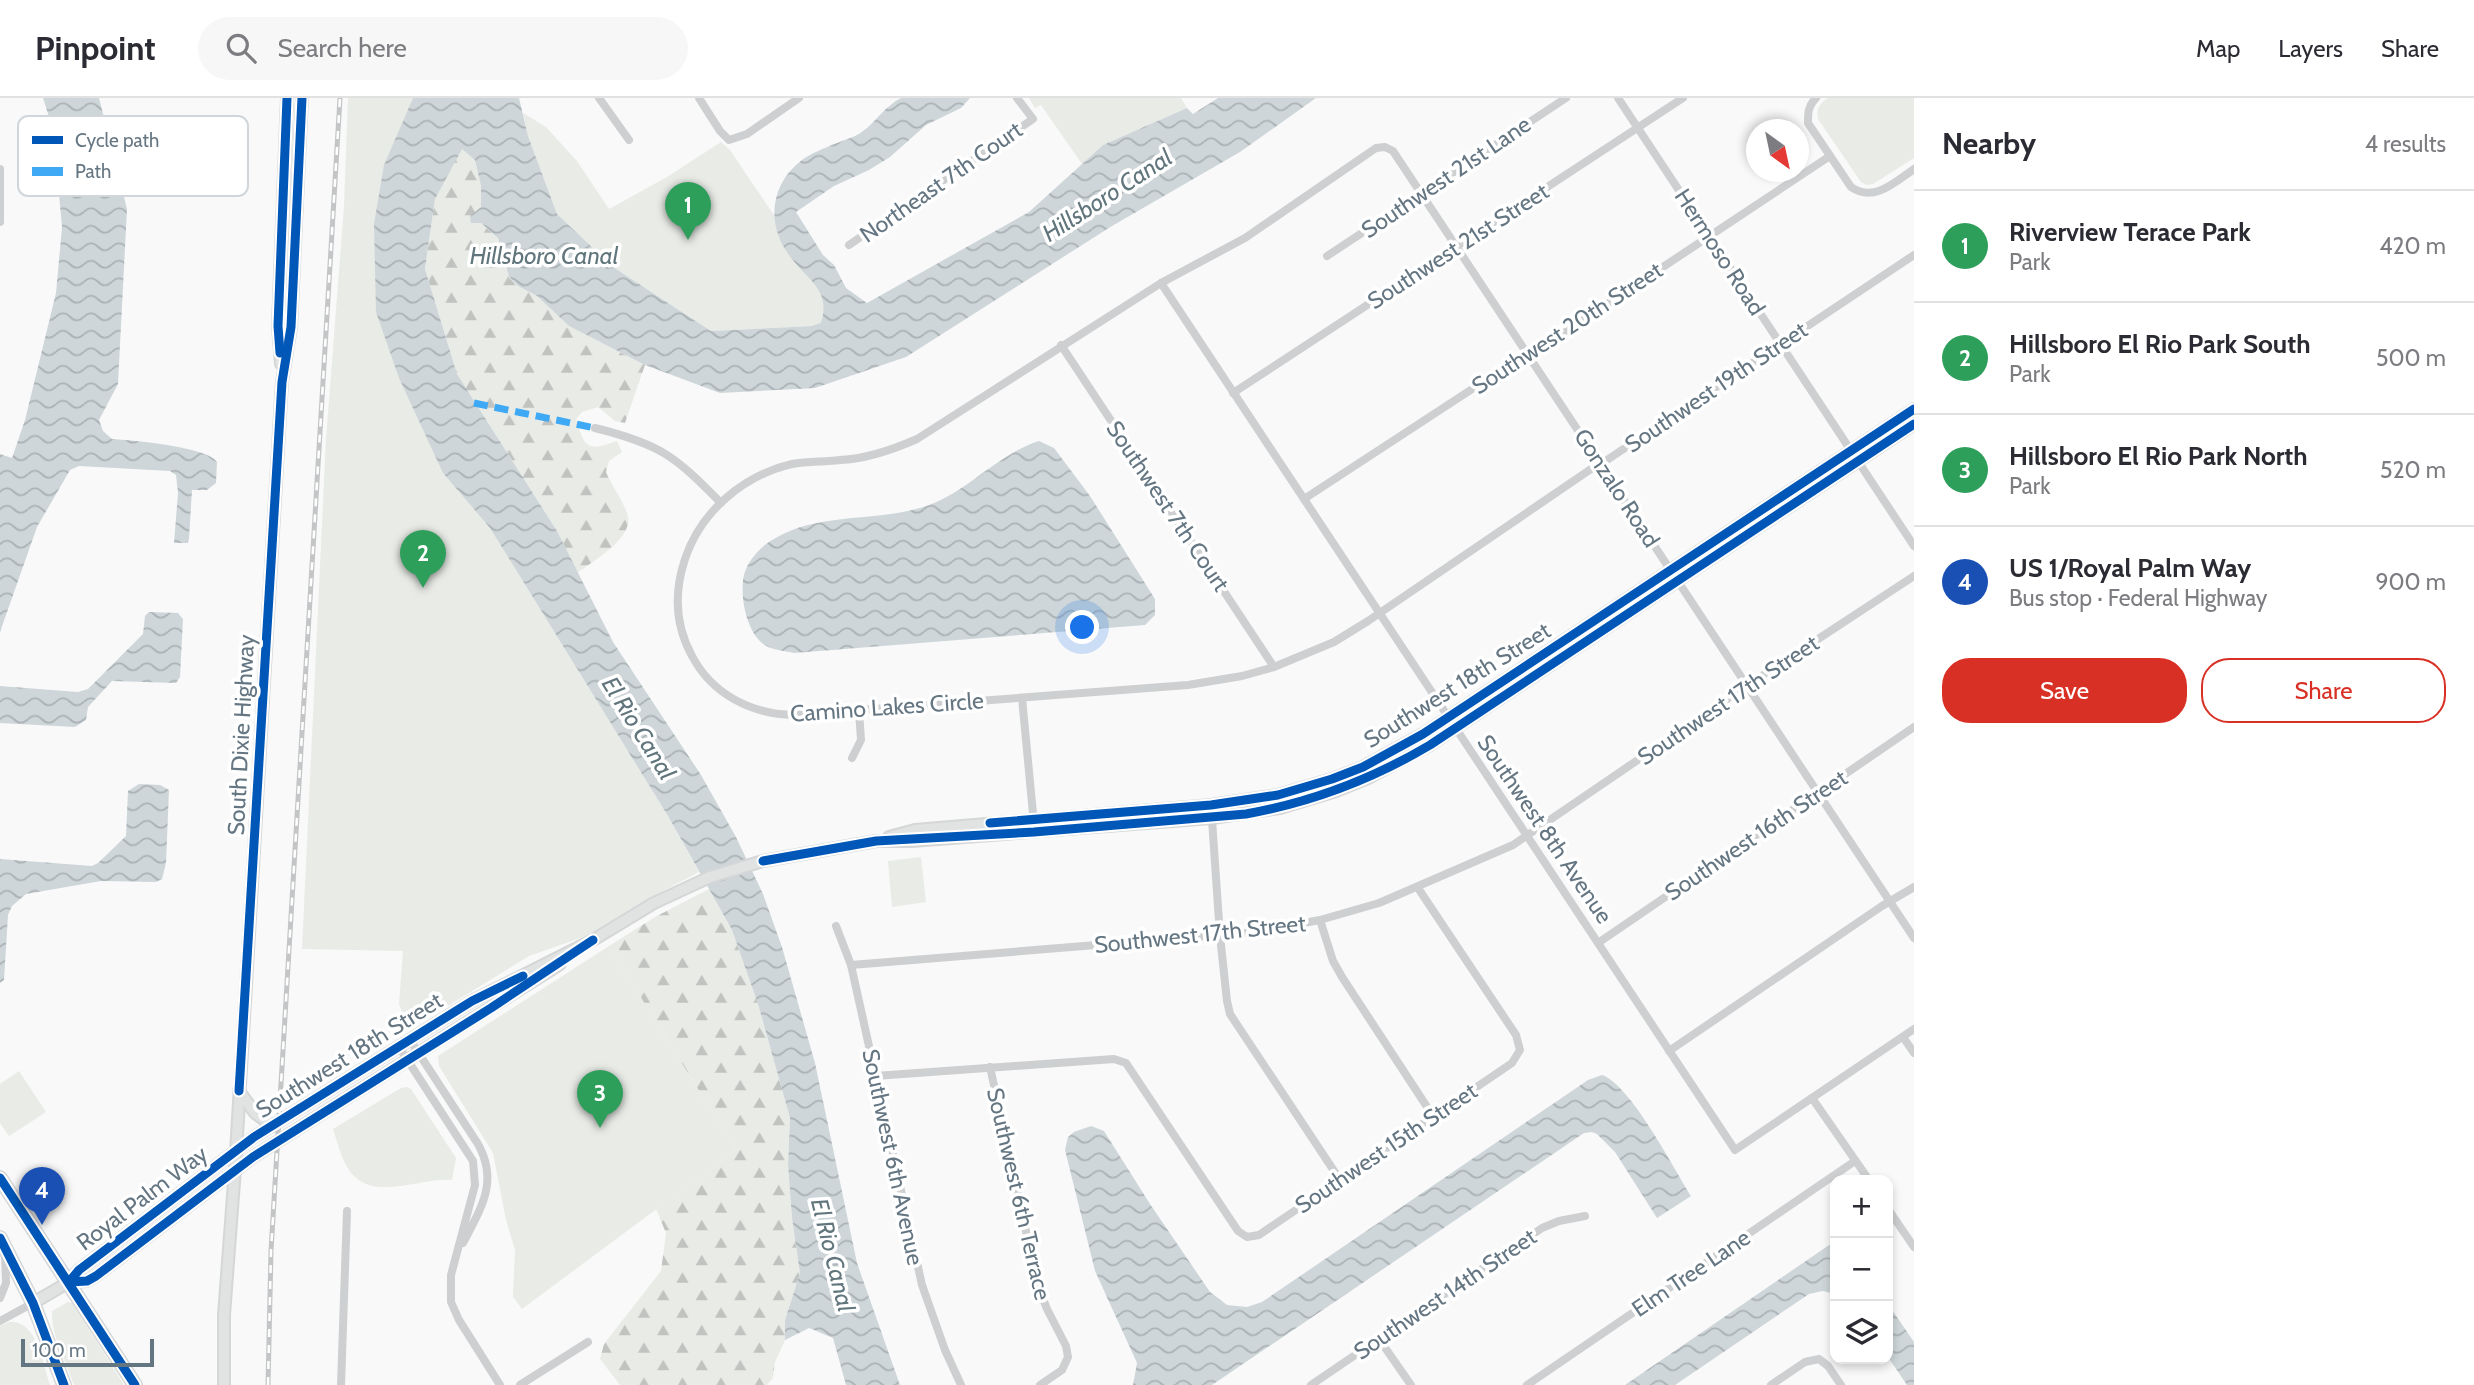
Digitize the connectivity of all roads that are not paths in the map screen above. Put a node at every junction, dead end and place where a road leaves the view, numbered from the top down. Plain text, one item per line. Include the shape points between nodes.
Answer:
1 (287, 98) edge
2 (302, 98) edge
3 (599, 98) edge
4 (699, 98) edge
5 (799, 98) edge
6 (1017, 98) edge
7 (1566, 98) edge
8 (1618, 98) edge
9 (1683, 98) edge
10 (1816, 98) edge
11 (1638, 128) junction
12 (629, 140) dead end
13 (1385, 147) joint
14 (1830, 156) junction
15 (0, 169) edge
16 (1914, 169) edge
17 (1420, 193) junction
18 (0, 222) edge
19 (1709, 236) junction
20 (849, 245) dead end
21 (1456, 248) junction
22 (1914, 255) edge
23 (1327, 256) dead end
24 (1161, 283) junction
25 (1781, 344) junction
26 (1061, 345) junction
27 (1529, 356) junction
28 (282, 382) junction
29 (1233, 393) junction
30 (1914, 410) edge
31 (1914, 424) edge
32 (595, 428) dead end
33 (1851, 451) junction
34 (1858, 462) junction
35 (1601, 464) junction
36 (1304, 499) junction
37 (720, 503) junction
38 (1914, 546) edge
39 (1671, 570) junction
40 (1914, 576) edge
41 (1678, 581) junction
42 (1379, 614) junction
43 (1274, 667) junction
44 (1747, 686) junction
45 (1022, 698) junction
46 (859, 710) junction
47 (1448, 718) junction
48 (1914, 727) edge
49 (1455, 729) junction
50 (852, 758) dead end
51 (1818, 792) junction
52 (1211, 805) junction
53 (1212, 818) junction
54 (1033, 820) junction
55 (1034, 832) junction
56 (1527, 836) junction
57 (876, 841) junction
58 (1914, 887) edge
59 (1418, 888) junction
60 (1890, 903) junction
61 (1320, 920) junction
62 (836, 926) dead end
63 (1220, 936) junction
64 (1914, 938) edge
65 (593, 940) junction
66 (1598, 943) junction
67 (851, 965) junction
68 (1914, 1030) edge
69 (1903, 1037) junction
70 (411, 1040) junction
71 (400, 1046) junction
72 (1670, 1051) junction
73 (418, 1052) junction
74 (1914, 1053) edge
75 (408, 1059) junction
76 (990, 1068) junction
77 (876, 1076) junction
78 (239, 1091) junction
79 (1812, 1098) junction
80 (1433, 1116) junction
81 (273, 1126) junction
82 (236, 1150) junction
83 (1855, 1161) junction
84 (235, 1169) junction
85 (1865, 1175) edge
86 (0, 1178) edge
87 (1339, 1180) junction
88 (475, 1185) junction
89 (487, 1189) junction
90 (347, 1211) dead end
91 (466, 1214) junction
92 (477, 1216) junction
93 (1585, 1216) dead end
94 (1893, 1216) edge
95 (2, 1242) edge
96 (1914, 1247) edge
97 (458, 1252) junction
98 (69, 1282) junction
99 (0, 1298) edge
100 (33, 1303) junction
101 (0, 1320) edge
102 (1379, 1339) junction
103 (588, 1342) dead end
104 (64, 1385) edge
105 (135, 1385) edge
106 (225, 1385) edge
107 (341, 1385) edge
108 (499, 1385) edge
109 (520, 1385) edge
110 (961, 1385) edge
111 (1040, 1385) edge
112 (1311, 1385) edge
113 (1410, 1385) edge
114 (1527, 1385) edge
115 (1771, 1385) edge
116 (1841, 1385) edge

1 - 28 main road, South Dixie Highway via 278,326
2 - 28 main road, South Dixie Highway via 291,327
3 - 12 street
4 - 5 street via 729,140 747,134
6 - 20 street, Northeast 7th Court via 1033,119
7 - 17 street, Southwest 21st Lane
8 - 11 street, Hermoso Road
9 - 11 street, Southwest 21st Street
10 - 14 street via 1808,123
11 - 19 street, Hermoso Road
11 - 21 street, Southwest 21st Street
13 - 17 street, Gonzalo Road via 1393,151
13 - 24 street, Camino Lakes Circle via 1376,148 1245,238
14 - 16 street via 1859,193 1880,191
14 - 19 street, Southwest 20th Street
15 - 18 street
17 - 21 street, Gonzalo Road
17 - 23 street, Southwest 21st Lane
19 - 25 street, Hermoso Road
19 - 27 street, Southwest 20th Street
21 - 27 street, Gonzalo Road
21 - 29 street, Southwest 21st Street
22 - 25 street, Southwest 19th Street
24 - 26 street, Camino Lakes Circle
24 - 29 street, Southwest 8th Avenue
25 - 33 street, Hermoso Road
25 - 35 street, Southwest 19th Street
26 - 37 street, Camino Lakes Circle via 917,439 860,458 778,468
26 - 43 street, Southwest 7th Court
27 - 35 street, Gonzalo Road
27 - 36 street, Southwest 20th Street
28 - 78 main road, South Dixie Highway
29 - 36 street, Southwest 8th Avenue
30 - 33 main road, Southwest 18th Street
31 - 34 main road, Southwest 18th Street
32 - 37 street via 658,448 686,468
33 - 34 street, Hermoso Road
33 - 39 main road, Southwest 18th Street
34 - 38 street, Hermoso Road
34 - 41 main road, Southwest 18th Street
35 - 39 street, Gonzalo Road
35 - 42 street, Southwest 19th Street
36 - 42 street, Southwest 8th Avenue
37 - 46 street, Camino Lakes Circle via 694,537 679,580 678,618 695,663 729,697 761,711 793,715
39 - 41 street, Gonzalo Road
39 - 47 main road, Southwest 18th Street
40 - 44 street, Southwest 17th Street
41 - 44 street, Gonzalo Road
41 - 49 main road, Southwest 18th Street
42 - 43 street, Camino Lakes Circle via 1334,642
42 - 47 street, Southwest 8th Avenue
43 - 45 street, Camino Lakes Circle via 1188,685
44 - 51 street, Gonzalo Road
44 - 56 street, Southwest 17th Street
45 - 46 street, Camino Lakes Circle
45 - 54 street
46 - 50 street via 861,740
47 - 49 street, Southwest 8th Avenue
47 - 52 main road, Southwest 18th Street via 1394,752 1332,779 1278,795
48 - 51 street, Southwest 16th Street
49 - 53 main road, Southwest 18th Street via 1400,763 1336,791 1280,808
49 - 56 street, Southwest 8th Avenue
51 - 60 street, Gonzalo Road
51 - 66 street, Southwest 16th Street
52 - 53 street
52 - 54 main road, Southwest 18th Street
53 - 55 main road, Southwest 18th Street
53 - 63 street
54 - 55 street
54 - 57 main road, Southwest 18th Street via 915,830
55 - 57 main road, Southwest 18th Street
56 - 59 street, Southwest 17th Street
56 - 66 street, Southwest 8th Avenue
57 - 65 main road, Southwest 18th Street via 763,861 684,888
58 - 60 street
59 - 61 street, Southwest 17th Street
59 - 80 street, Southwest 15th Street via 1516,1035 1520,1050 1511,1063
60 - 64 street, Gonzalo Road
60 - 72 street
61 - 63 street, Southwest 17th Street
61 - 80 street via 1342,977
62 - 67 street, Southwest 6th Avenue
63 - 67 street, Southwest 17th Street
63 - 87 street via 1230,1014
65 - 70 main road, Southwest 18th Street via 476,999
65 - 73 main road, Southwest 18th Street
66 - 72 street, Southwest 8th Avenue
67 - 77 street, Southwest 6th Avenue
68 - 69 street
69 - 74 street
69 - 79 street
70 - 71 main road, Southwest 18th Street
70 - 73 street
71 - 75 street
71 - 81 main road, Southwest 18th Street
72 - 79 street, Southwest 8th Avenue via 1735,1150
73 - 75 main road, Southwest 18th Street
73 - 89 street via 485,1156
75 - 84 main road, Southwest 18th Street
75 - 88 street via 469,1154
76 - 77 street
76 - 87 street, Southwest 15th Street via 1114,1059 1126,1063 1238,1231 1247,1237 1259,1235
76 - 111 street, Southwest 6th Terrace via 1036,1278 1069,1357 1062,1370
77 - 110 street, Southwest 6th Avenue via 922,1285
78 - 81 main road via 255,1113
78 - 82 main road, South Dixie Highway
79 - 83 street
80 - 87 street, Southwest 15th Street
81 - 82 main road, Southwest 18th Street
82 - 84 main road, South Dixie Highway
82 - 98 main road, Royal Palm Way
83 - 85 street
83 - 114 street, Elm Tree Lane
84 - 98 main road, Royal Palm Way via 96,1276
84 - 106 main road, South Dixie Highway via 225,1304
86 - 98 main road
88 - 89 street
88 - 91 street
89 - 92 street
90 - 107 street
91 - 92 street
91 - 97 street
92 - 97 street
93 - 102 street, Southwest 14th Street via 1542,1228
94 - 96 street
95 - 99 street via 6,1283
95 - 100 main road
97 - 108 street via 451,1275 452,1301 458,1320
98 - 100 main road, Royal Palm Way
98 - 105 main road
100 - 101 street, Royal Palm Way
100 - 104 main road
102 - 112 street, Southwest 14th Street
102 - 113 street
103 - 109 street
115 - 116 street via 1805,1362 1819,1359

